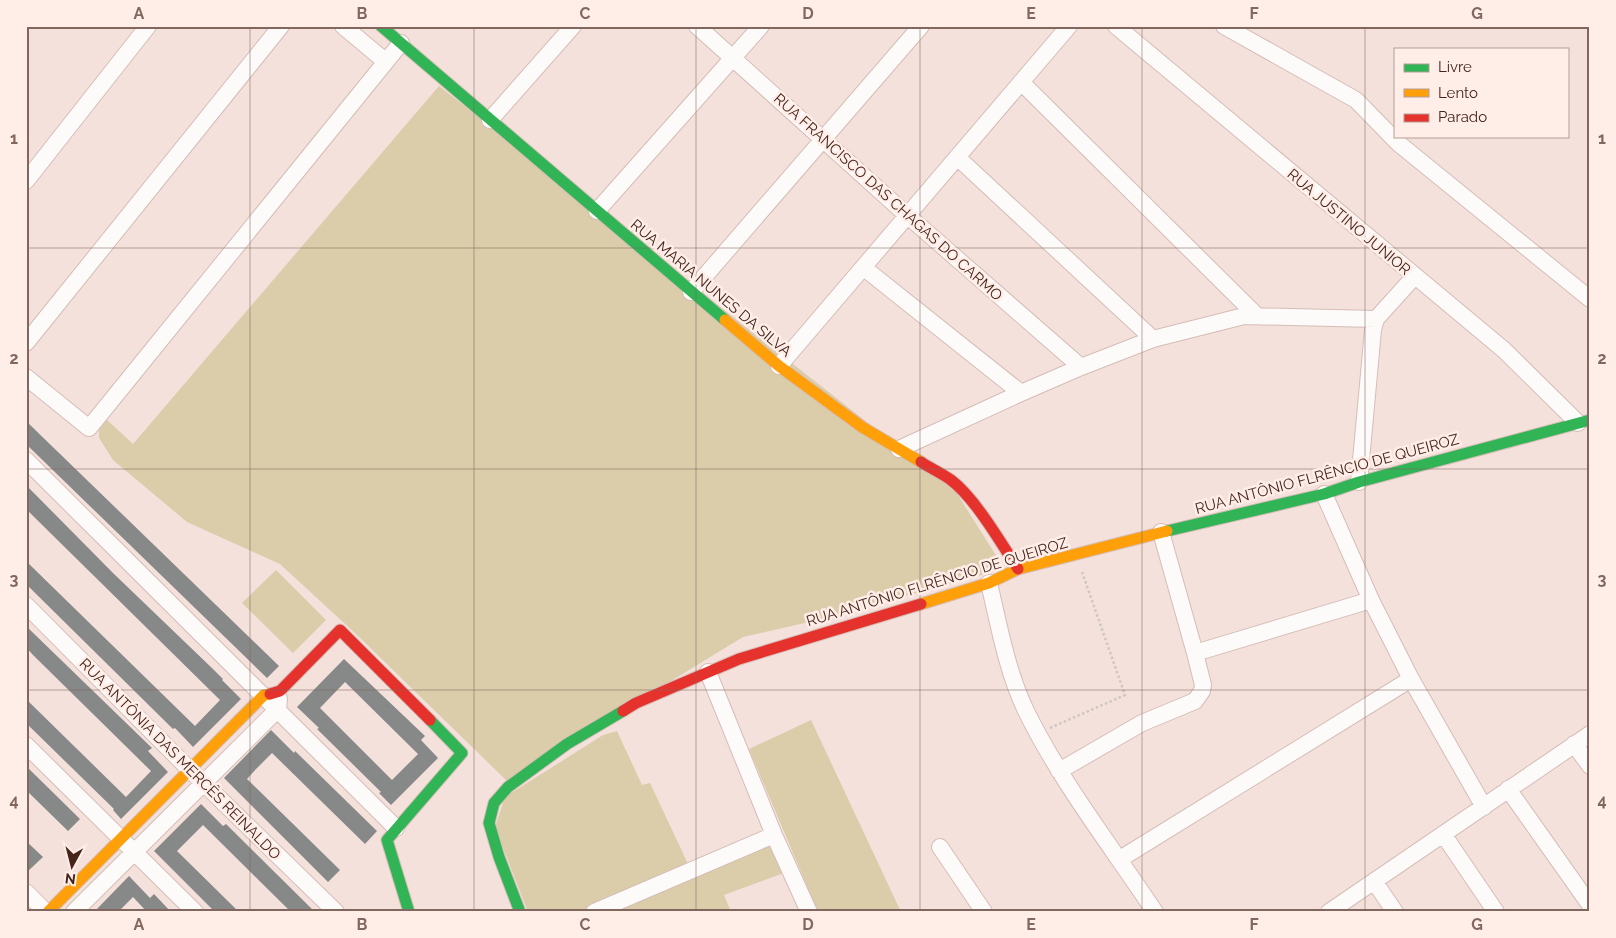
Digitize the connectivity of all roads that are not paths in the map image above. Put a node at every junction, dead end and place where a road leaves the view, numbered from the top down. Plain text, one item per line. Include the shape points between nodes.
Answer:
1 (148, 26) edge
2 (281, 26) edge
3 (343, 26) edge
4 (573, 26) edge
5 (697, 26) edge
6 (761, 26) edge
7 (921, 26) edge
8 (1069, 26) edge
9 (1116, 26) edge
10 (1224, 26) edge
11 (383, 27) edge
12 (401, 43) junction
13 (733, 58) junction
14 (385, 61) junction
15 (1021, 82) junction
16 (490, 120) junction
17 (823, 140) junction
18 (957, 157) junction
19 (26, 180) edge
20 (597, 211) junction
21 (908, 216) junction
22 (864, 268) junction
23 (1414, 277) junction
24 (691, 292) junction
25 (1590, 299) edge
26 (1256, 316) junction
27 (1376, 319) junction
28 (1153, 340) junction
29 (26, 343) edge
30 (779, 366) junction
31 (1080, 367) junction
32 (27, 380) edge
33 (1021, 393) junction
34 (1586, 423) edge
35 (899, 449) junction
36 (26, 460) edge
37 (1359, 482) junction
38 (1324, 494) junction
39 (1161, 532) junction
40 (1018, 570) junction
41 (990, 583) junction
42 (1371, 600) junction
43 (26, 605) edge
44 (1195, 653) junction
45 (708, 672) junction
46 (1411, 679) junction
47 (280, 691) junction
48 (264, 695) junction
49 (278, 709) junction
50 (1590, 734) edge
51 (1574, 744) junction
52 (26, 745) edge
53 (1590, 766) edge
54 (189, 770) junction
55 (1059, 770) junction
56 (203, 783) junction
57 (1508, 789) junction
58 (1484, 807) junction
59 (396, 828) junction
60 (1443, 834) junction
61 (774, 835) junction
62 (121, 838) junction
63 (940, 847) dead end
64 (134, 852) junction
65 (1120, 859) junction
66 (1374, 881) junction
67 (26, 892) edge
68 (1590, 905) edge
69 (47, 912) edge
70 (74, 912) edge
71 (195, 912) edge
72 (336, 912) edge
73 (409, 912) edge
74 (520, 912) edge
75 (594, 912) edge
76 (809, 912) edge
77 (984, 912) edge
78 (1155, 912) edge
79 (1329, 912) edge
80 (1395, 912) edge
81 (1496, 912) edge

1 - 19 street
2 - 29 street
3 - 14 street
4 - 16 street
5 - 13 street, RUA FRANCISCO DAS CHAGAS DO CARMO
6 - 13 street
7 - 17 street
8 - 15 street
9 - 23 street, RUA JUSTINO JUNIOR
10 - 25 street via 1356,100 1398,142
11 - 12 street, RUA MARIA NUNES DA SILVA
12 - 14 street
12 - 16 street, RUA MARIA NUNES DA SILVA
13 - 17 street, RUA FRANCISCO DAS CHAGAS DO CARMO
13 - 20 street
14 - 32 street via 88,428
15 - 18 street
15 - 26 street
16 - 20 street, RUA MARIA NUNES DA SILVA
17 - 21 street, RUA FRANCISCO DAS CHAGAS DO CARMO
17 - 24 street
18 - 21 street
18 - 28 street
20 - 24 street, RUA MARIA NUNES DA SILVA
21 - 22 street
21 - 31 street, RUA FRANCISCO DAS CHAGAS DO CARMO
22 - 30 street
22 - 33 street
23 - 27 street
23 - 34 street, RUA JUSTINO JUNIOR via 1504,350
24 - 30 street, RUA MARIA NUNES DA SILVA
26 - 27 street
26 - 28 street via 1244,316
27 - 37 street via 1371,341
28 - 31 street
30 - 35 street, RUA MARIA NUNES DA SILVA via 862,427
31 - 33 street
33 - 35 street
34 - 37 street, RUA ANTÔNIO FLRÊNCIO DE QUEIROZ
35 - 40 street, RUA MARIA NUNES DA SILVA via 951,480 993,531
36 - 48 street
37 - 38 street, RUA ANTÔNIO FLRÊNCIO DE QUEIROZ
38 - 39 street, RUA ANTÔNIO FLRÊNCIO DE QUEIROZ
38 - 42 street
39 - 40 street, RUA ANTÔNIO FLRÊNCIO DE QUEIROZ
39 - 44 street
40 - 41 street, RUA ANTÔNIO FLRÊNCIO DE QUEIROZ
41 - 45 street, RUA ANTÔNIO FLRÊNCIO DE QUEIROZ via 738,659
41 - 55 street via 1010,670 1025,710
42 - 44 street
42 - 46 street
43 - 54 street, RUA ANTÔNIA DAS MERCÊS REINALDO
44 - 55 street via 1203,685 1195,701 1142,723
45 - 61 street
45 - 74 street, RUA ANTÔNIO FLRÊNCIO DE QUEIROZ via 636,703 567,744 508,787 494,803 489,822
46 - 58 street
46 - 65 street
47 - 48 street
47 - 49 street
47 - 59 street via 340,630 462,753
48 - 49 street
48 - 54 street
49 - 56 street
49 - 59 street
50 - 51 street
51 - 53 street
51 - 57 street
52 - 62 street
54 - 56 street, RUA ANTÔNIA DAS MERCÊS REINALDO
54 - 62 street
55 - 65 street
56 - 64 street
56 - 72 street, RUA ANTÔNIA DAS MERCÊS REINALDO
57 - 58 street
57 - 68 street
58 - 60 street
59 - 73 street via 387,840
60 - 66 street
60 - 81 street
61 - 75 street
61 - 76 street
62 - 64 street
62 - 69 street
63 - 77 street
64 - 70 street
64 - 71 street
65 - 78 street
66 - 79 street
66 - 80 street
67 - 69 street

